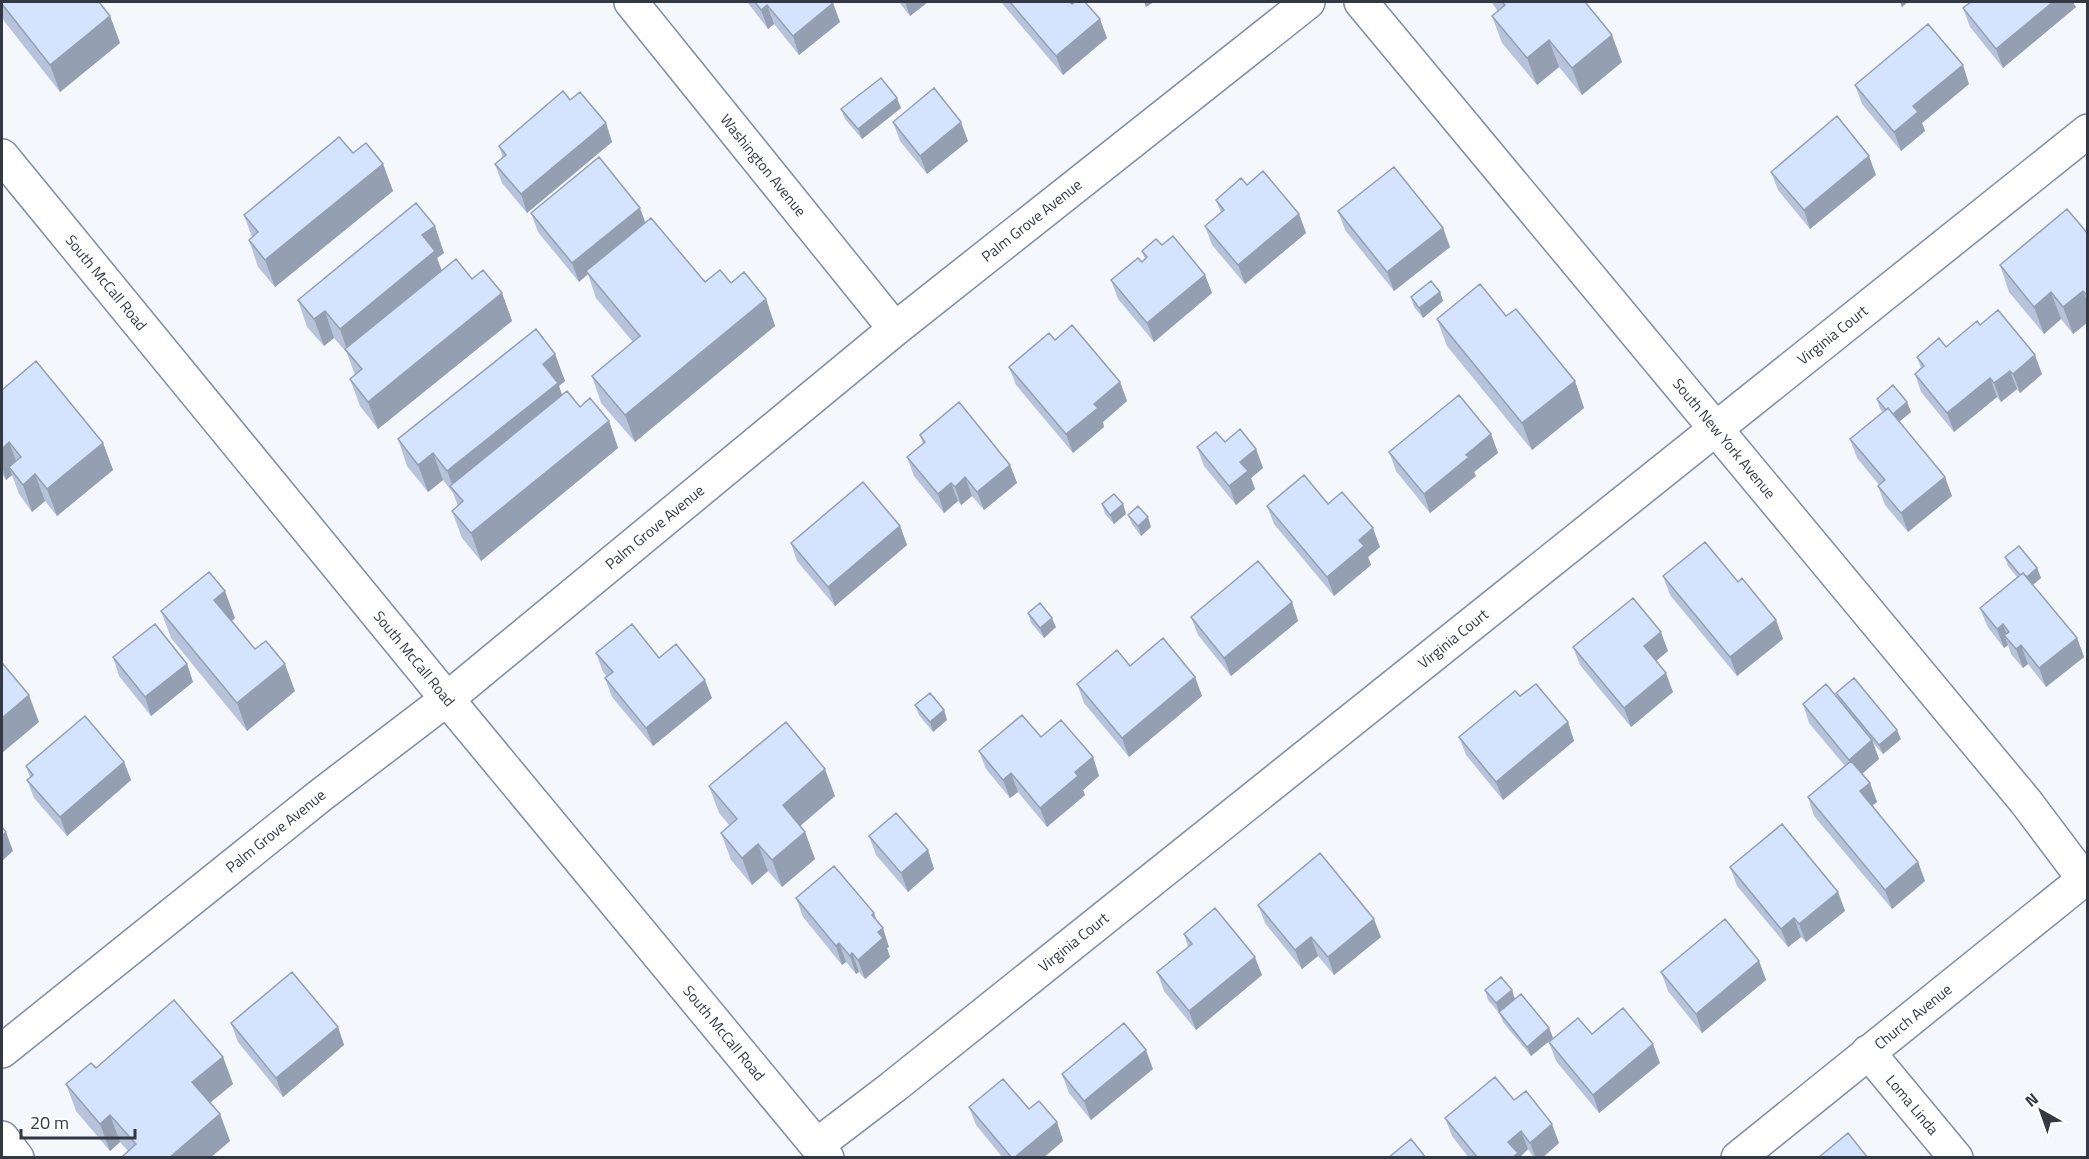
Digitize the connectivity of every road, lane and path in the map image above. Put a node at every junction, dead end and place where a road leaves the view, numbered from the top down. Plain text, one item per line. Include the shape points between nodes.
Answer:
1 (631, 2) edge
2 (1308, 2) edge
3 (1361, 2) edge
4 (2088, 131) edge
5 (2, 156) edge
6 (895, 329) junction
7 (1717, 429) junction
8 (447, 699) junction
9 (2086, 878) edge
10 (2, 1051) edge
11 (1868, 1052) junction
12 (2, 1138) edge
13 (822, 1151) edge
14 (17, 1158) edge
15 (1738, 1158) edge
16 (1956, 1158) edge

1 - 6 street, Washington Avenue
2 - 6 street, Palm Grove Avenue
3 - 7 street, South New York Avenue
4 - 7 street, Virginia Court
5 - 8 street, South McCall Road
6 - 8 street, Palm Grove Avenue
7 - 9 street, South New York Avenue
7 - 13 street, Virginia Court via 893,1087
8 - 10 street, Palm Grove Avenue
8 - 13 street, South McCall Road
9 - 11 street, Church Avenue
11 - 15 street, Church Avenue
11 - 16 street, Loma Linda
12 - 14 street

